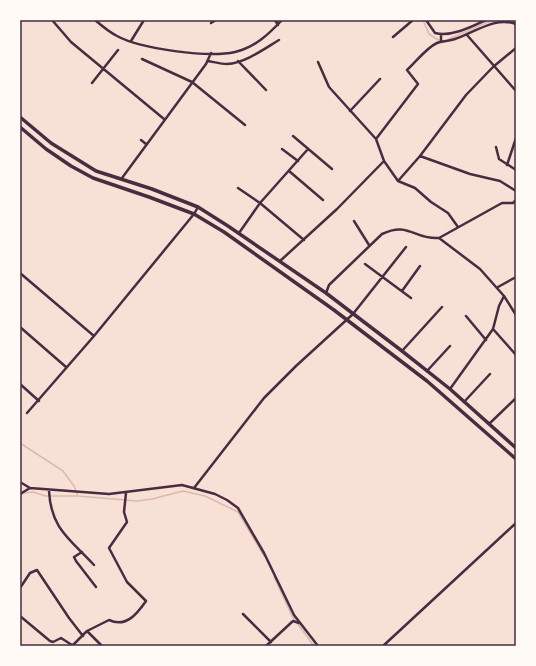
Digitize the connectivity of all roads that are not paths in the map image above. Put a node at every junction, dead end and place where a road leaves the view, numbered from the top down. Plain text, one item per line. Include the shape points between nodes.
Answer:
1 (52, 20) edge
2 (95, 20) edge
3 (144, 20) edge
4 (216, 20) edge
5 (275, 20) edge
6 (282, 20) edge
7 (413, 20) edge
8 (426, 20) edge
9 (486, 20) edge
10 (212, 23) dead end
11 (516, 24) edge
12 (278, 25) junction
13 (467, 35) junction
14 (441, 36) junction
15 (393, 37) dead end
16 (279, 40) dead end
17 (131, 41) junction
18 (441, 42) junction
19 (516, 48) edge
20 (118, 50) dead end
21 (210, 54) junction
22 (142, 60) dead end
23 (208, 61) junction
24 (238, 61) junction
25 (318, 62) dead end
26 (494, 67) junction
27 (104, 69) junction
28 (380, 79) dead end
29 (192, 82) junction
30 (92, 83) dead end
31 (266, 90) dead end
32 (516, 91) edge
33 (350, 111) junction
34 (20, 117) edge
35 (164, 119) junction
36 (245, 125) dead end
37 (20, 127) edge
38 (293, 136) dead end
39 (516, 138) edge
40 (376, 139) junction
41 (141, 140) dead end
42 (146, 144) junction
43 (496, 148) dead end
44 (282, 149) dead end
45 (308, 149) junction
46 (420, 156) junction
47 (384, 161) junction
48 (298, 162) junction
49 (507, 165) junction
50 (332, 169) dead end
51 (516, 170) edge
52 (289, 171) junction
53 (122, 178) junction
54 (398, 181) junction
55 (238, 188) dead end
56 (516, 191) edge
57 (323, 200) dead end
58 (516, 200) edge
59 (260, 203) junction
60 (198, 207) junction
61 (194, 214) junction
62 (354, 221) dead end
63 (458, 227) junction
64 (239, 233) junction
65 (438, 238) junction
66 (304, 240) junction
67 (370, 245) junction
68 (406, 247) dead end
69 (280, 261) junction
70 (365, 264) dead end
71 (420, 266) dead end
72 (20, 273) edge
73 (383, 277) junction
74 (516, 277) edge
75 (498, 287) junction
76 (402, 291) junction
77 (326, 293) junction
78 (504, 296) junction
79 (411, 298) dead end
80 (442, 308) dead end
81 (353, 314) junction
82 (516, 315) edge
83 (466, 316) dead end
84 (346, 319) junction
85 (20, 327) edge
86 (493, 329) junction
87 (94, 336) junction
88 (486, 340) junction
89 (450, 346) dead end
90 (402, 351) junction
91 (516, 356) edge
92 (66, 367) junction
93 (427, 371) junction
94 (490, 374) dead end
95 (20, 384) edge
96 (450, 389) junction
97 (516, 398) edge
98 (39, 401) junction
99 (464, 402) junction
100 (27, 414) dead end
101 (489, 424) junction
102 (516, 448) edge
103 (516, 459) edge
104 (20, 482) edge
105 (30, 488) junction
106 (194, 488) junction
107 (49, 491) junction
108 (126, 493) junction
109 (20, 494) edge
110 (516, 524) edge
111 (82, 552) junction
112 (94, 565) dead end
113 (96, 587) dead end
114 (20, 588) edge
115 (243, 614) dead end
116 (20, 616) edge
117 (299, 623) junction
118 (87, 631) junction
119 (83, 636) junction
120 (271, 642) junction
121 (72, 646) edge
122 (102, 646) edge
123 (266, 646) edge
124 (318, 646) edge
125 (383, 646) edge

1 - 27 street via 66,37
2 - 17 street via 117,36
3 - 17 street
4 - 10 street
5 - 12 street
6 - 12 street
7 - 15 street
8 - 14 street via 435,33
9 - 14 street
11 - 13 street via 495,23
12 - 21 street via 267,36 248,47
13 - 18 street
13 - 26 street
14 - 18 street
16 - 24 street
17 - 21 street via 178,51
18 - 40 street via 407,70 418,84
19 - 26 street
20 - 27 street
21 - 23 street
22 - 29 street
23 - 24 street via 228,64
23 - 29 street
24 - 31 street
25 - 33 street via 329,87
26 - 32 street
26 - 46 street via 466,95
27 - 30 street
27 - 35 street
28 - 33 street
29 - 35 street
29 - 36 street
33 - 40 street
34 - 53 main road via 75,159 96,171
35 - 42 street
37 - 61 main road via 46,149 93,178
38 - 45 street
39 - 49 street
40 - 47 street
41 - 42 street
42 - 53 street
43 - 49 street via 499,159
44 - 48 street
45 - 48 street
45 - 50 street
46 - 54 street
46 - 56 street via 470,174 500,181
47 - 54 street
47 - 66 street
48 - 52 street
49 - 51 street
52 - 57 street
52 - 59 street
53 - 60 main road
54 - 63 street via 415,188 448,213
55 - 59 street
58 - 63 street via 513,203 502,203
59 - 64 street
59 - 66 street
60 - 61 street
60 - 64 main road
61 - 84 main road via 224,232
61 - 87 street
62 - 67 street
63 - 65 street
64 - 69 main road
65 - 67 street via 428,238 405,228 382,234
65 - 75 street via 480,269
66 - 69 street
67 - 77 street via 329,285
68 - 73 street
69 - 77 main road
70 - 73 street
71 - 76 street
72 - 87 street
73 - 76 street
73 - 81 street
74 - 75 street
75 - 78 street
76 - 79 street
77 - 81 main road
78 - 82 street
78 - 86 street
80 - 90 street
81 - 84 street
81 - 90 main road
83 - 88 street
84 - 103 main road via 444,395
84 - 106 street via 264,398
85 - 92 street
86 - 88 street
86 - 91 street
87 - 92 street
88 - 96 street
89 - 93 street
90 - 93 main road
92 - 98 street
93 - 96 main road
94 - 99 street
95 - 98 street
96 - 99 main road
97 - 101 street
98 - 100 street
99 - 101 main road
101 - 102 main road
104 - 105 street
105 - 107 street
105 - 109 street
106 - 108 street via 182,485
106 - 117 street via 215,494 238,508
107 - 108 street
107 - 111 street via 54,521
108 - 118 street via 124,512 127,522 110,548 127,582 146,601 130,619 114,623 108,620
110 - 125 street
111 - 112 street
111 - 113 street via 74,557
114 - 119 street via 30,573 37,570
115 - 120 street
116 - 121 street via 50,641 61,638
117 - 120 street via 293,621
117 - 124 street
118 - 119 street
118 - 122 street
119 - 121 street
120 - 123 street

